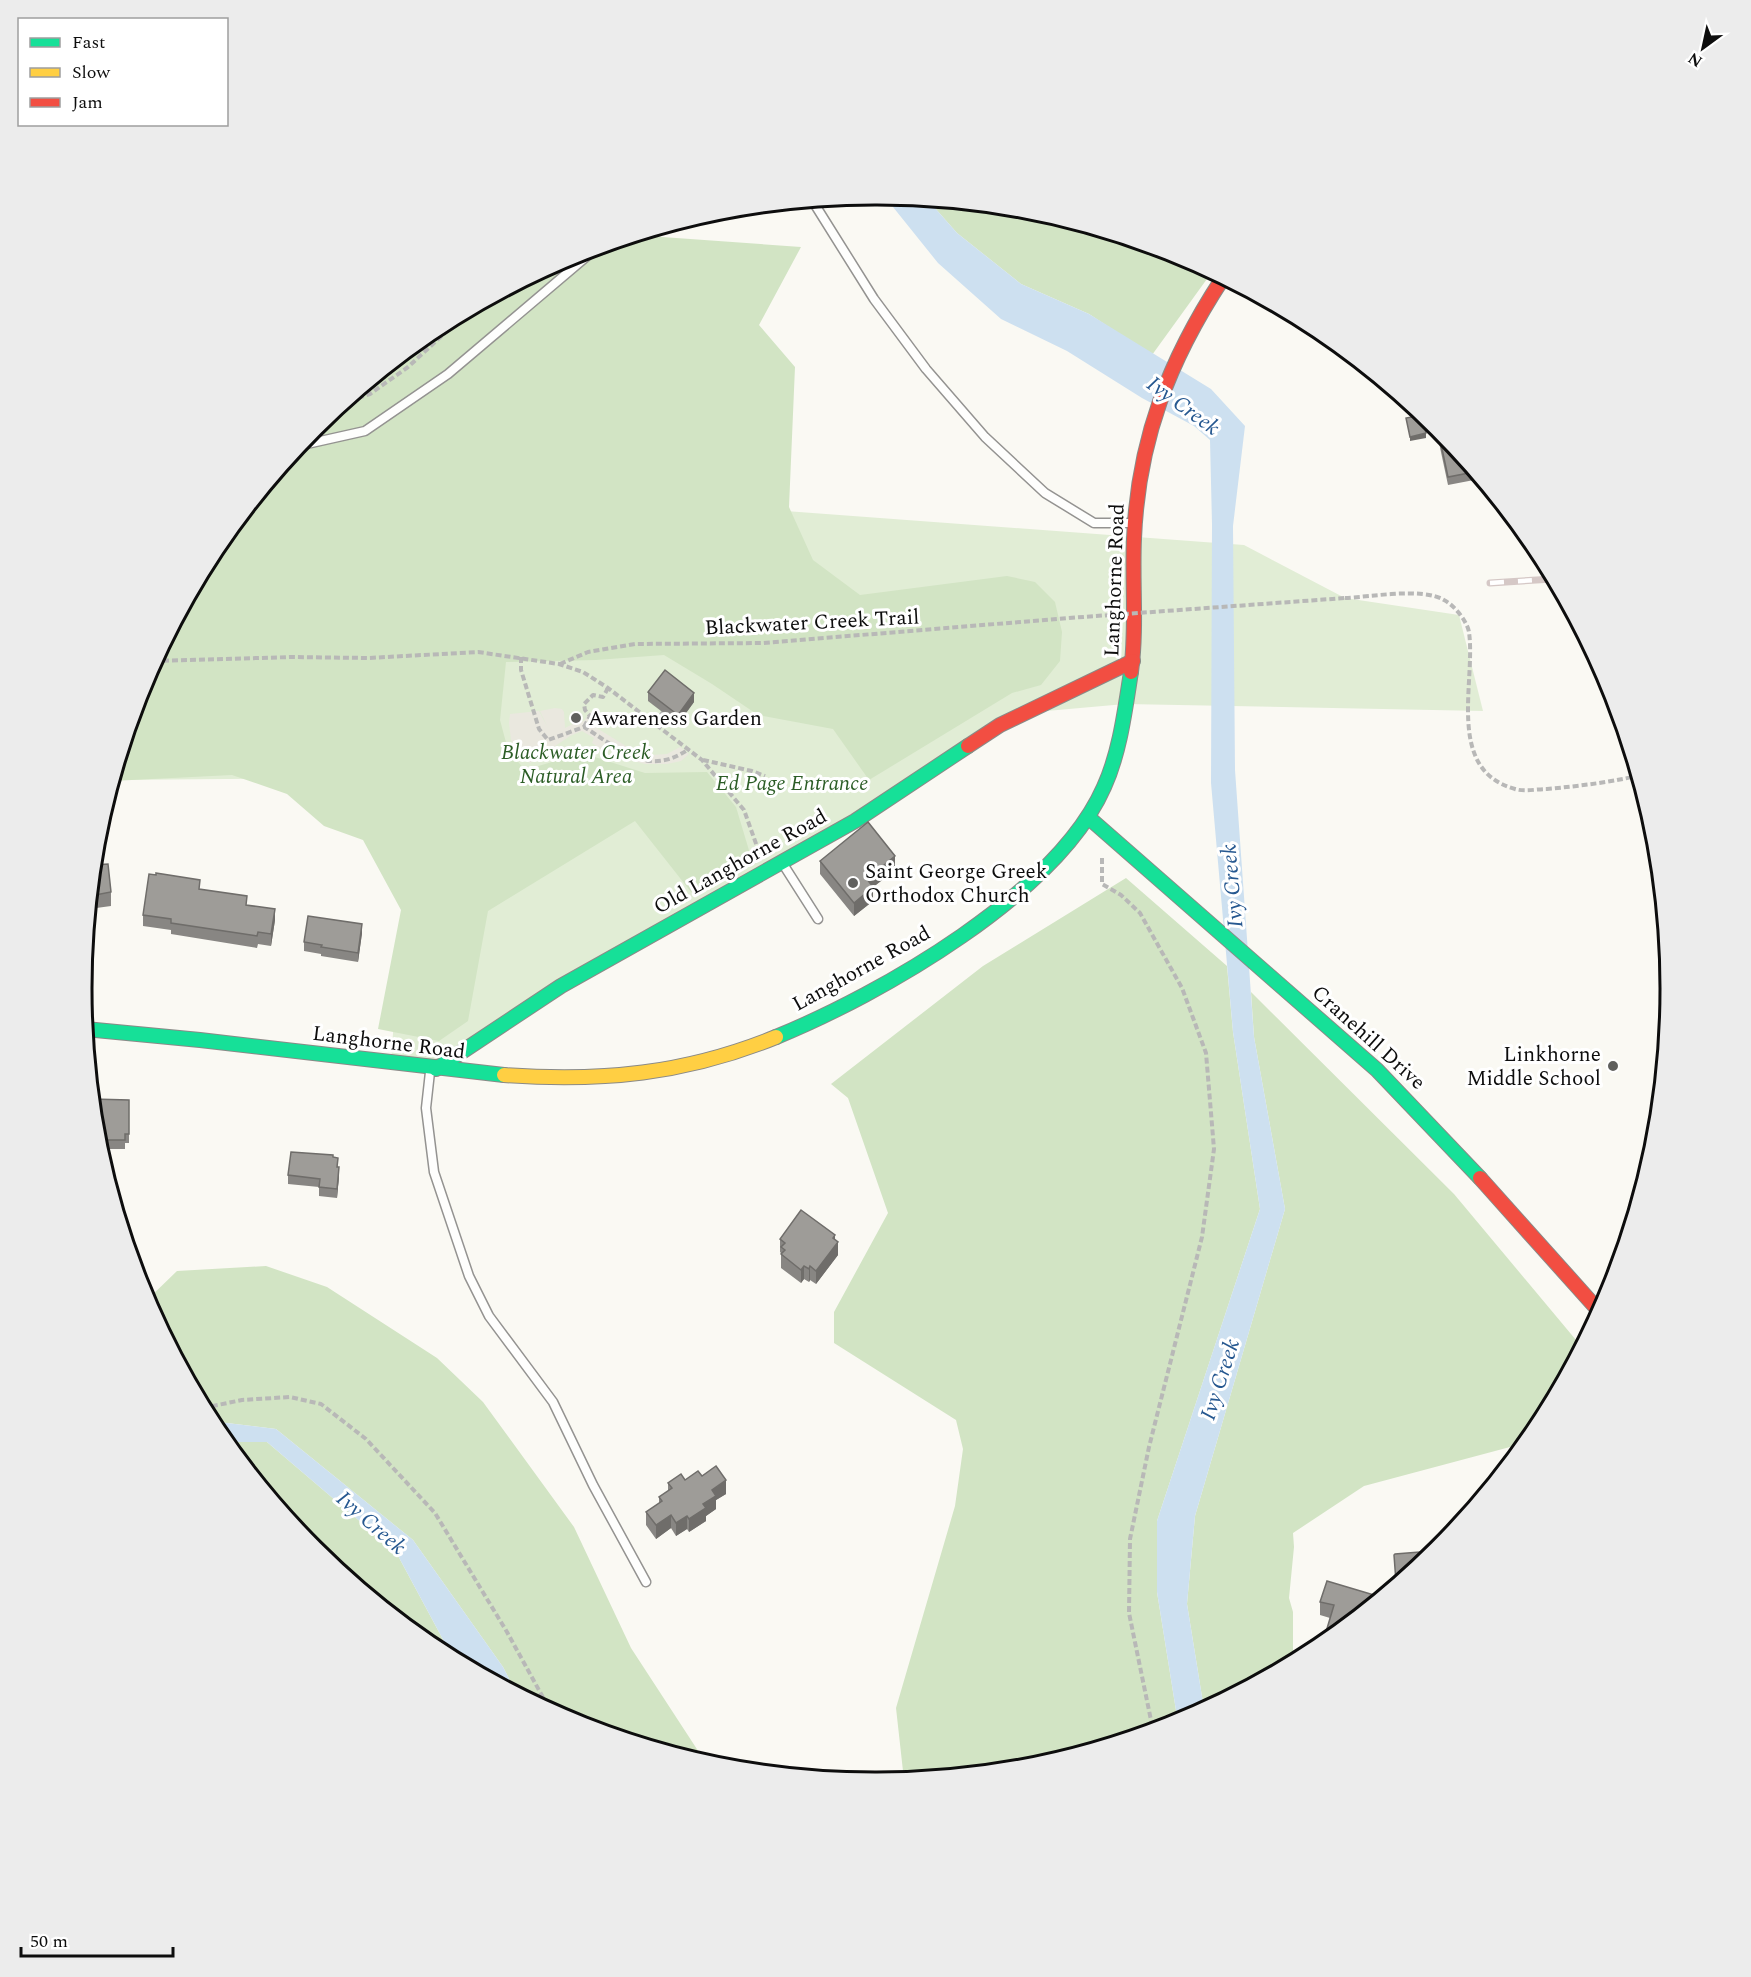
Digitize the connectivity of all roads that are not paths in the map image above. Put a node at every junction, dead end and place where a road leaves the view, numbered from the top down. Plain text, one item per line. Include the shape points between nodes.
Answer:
1 (816, 207) edge
2 (580, 262) edge
3 (1219, 284) edge
4 (313, 443) edge
5 (1135, 523) junction
6 (1132, 661) junction
7 (1088, 817) junction
8 (782, 861) junction
9 (818, 919) dead end
10 (93, 1030) edge
11 (433, 1069) junction
12 (1593, 1304) edge
13 (646, 1582) dead end

1 - 5 lane via 874,299 926,369 985,437 1045,493 1094,523
2 - 4 lane via 448,374 365,431
3 - 5 main road, Langhorne Road via 1186,340 1155,413 1141,465
5 - 6 main road, Langhorne Road
6 - 7 main road, Langhorne Road via 1115,760 1105,789
6 - 8 main road, Old Langhorne Road via 1000,725 855,821
7 - 11 main road, Langhorne Road via 1071,841 1014,898 906,972 836,1011 737,1052 676,1068 616,1077 555,1078
7 - 12 main road, Cranehill Drive via 1377,1070
8 - 9 lane
8 - 11 main road, Old Langhorne Road via 561,986
10 - 11 main road, Langhorne Road
11 - 13 lane via 426,1108 434,1172 469,1276 489,1316 553,1402

